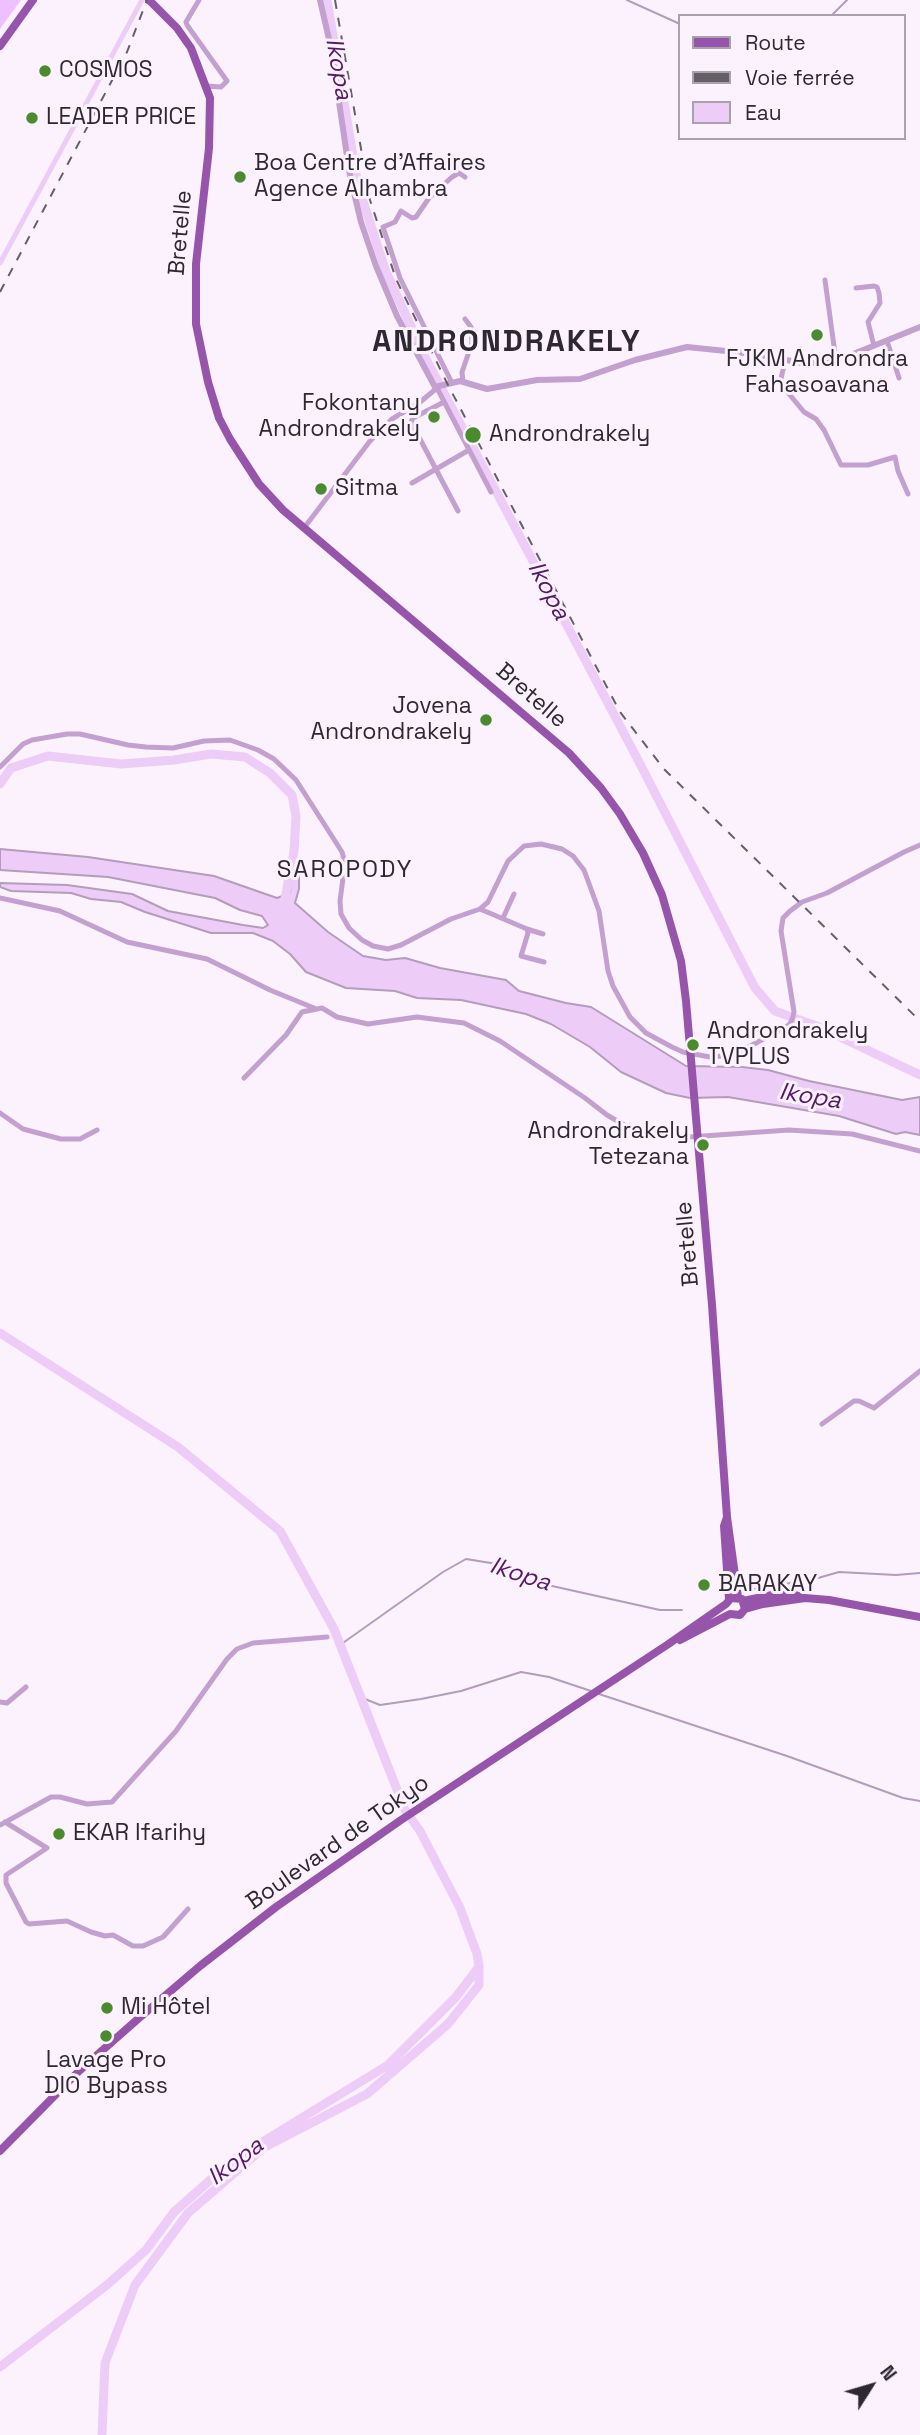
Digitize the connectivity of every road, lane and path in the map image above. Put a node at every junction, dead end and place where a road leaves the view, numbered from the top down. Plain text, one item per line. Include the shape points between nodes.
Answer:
1 (31, 0) edge
2 (149, 0) edge
3 (199, 0) edge
4 (320, 0) edge
5 (0, 40) edge
6 (0, 46) edge
7 (207, 86) junction
8 (465, 177) dead end
9 (825, 280) dead end
10 (856, 288) dead end
11 (465, 319) dead end
12 (920, 327) edge
13 (887, 341) junction
14 (874, 346) junction
15 (836, 361) junction
16 (785, 362) junction
17 (899, 378) dead end
18 (463, 382) junction
19 (444, 386) junction
20 (444, 402) junction
21 (469, 450) junction
22 (436, 469) junction
23 (412, 483) dead end
24 (491, 492) dead end
25 (908, 494) dead end
26 (458, 511) dead end
27 (304, 528) junction
28 (0, 767) edge
29 (920, 845) edge
30 (514, 894) dead end
31 (0, 898) edge
32 (480, 909) junction
33 (503, 918) junction
34 (527, 929) junction
35 (543, 934) dead end
36 (544, 962) dead end
37 (302, 1012) junction
38 (691, 1056) junction
39 (244, 1077) dead end
40 (0, 1113) edge
41 (97, 1130) dead end
42 (698, 1132) junction
43 (920, 1151) edge
44 (920, 1371) edge
45 (822, 1424) dead end
46 (736, 1602) junction
47 (730, 1615) junction
48 (920, 1617) edge
49 (327, 1637) dead end
50 (667, 1645) junction
51 (26, 1687) dead end
52 (0, 1702) edge
53 (2, 1823) edge
54 (3, 1882) edge
55 (188, 1909) dead end
56 (0, 2151) edge

1 - 5 main road
1 - 6 main road
2 - 7 main road, Bretelle via 186,40
3 - 7 street via 187,25 227,81 221,88
4 - 19 street via 350,176 367,242 397,316 431,381
7 - 27 main road, Bretelle via 210,134 195,288 196,324 206,372 219,418 237,452 271,498
8 - 19 street via 459,173 452,177 416,217 402,211 395,222 383,227
9 - 15 street
10 - 14 street via 874,286 879,293 880,303 868,322
11 - 18 street via 471,327 472,343
12 - 13 street
13 - 14 street
13 - 17 street
14 - 15 street
15 - 16 street
16 - 18 street via 755,354 687,348 635,359 580,379 537,380 487,389
16 - 25 street via 780,383 804,412 816,419 841,465 868,466 895,457
18 - 19 street
19 - 20 street
19 - 27 street via 392,419 370,441
20 - 21 street
20 - 22 street via 411,422
21 - 22 street
21 - 24 street
22 - 23 street
22 - 26 street
27 - 38 main road, Bretelle via 562,748 611,802 647,862 673,928 683,972
28 - 32 street via 23,744 67,734 146,747 230,740 247,745 274,760 304,791 342,852 341,914 362,940 388,949
29 - 38 street via 802,902 783,918 794,1012 789,1025 734,1055
30 - 33 street
31 - 37 street via 60,911 127,942 207,959 315,1008
32 - 33 street
32 - 38 street via 508,861 524,846 550,845 573,856 584,870 599,911 613,986 631,1017 646,1033
33 - 34 street
34 - 35 street
34 - 36 street via 521,956
37 - 39 street
37 - 42 street via 322,1008 337,1017 368,1024 417,1017 464,1023 500,1041 631,1129
38 - 42 main road, Bretelle
40 - 41 street via 23,1129 61,1139 80,1139
42 - 43 street via 852,1134
42 - 46 main road, Bretelle via 727,1517 724,1526
44 - 45 street via 874,1408 854,1401
46 - 47 main road, Bretelle via 726,1609
46 - 47 main road via 737,1616
46 - 48 main road, Boulevard de Tokyo via 790,1594
46 - 50 main road, Boulevard de Tokyo
47 - 50 main road
49 - 53 street via 253,1643 237,1649 176,1731 112,1802 87,1804 51,1797
50 - 56 main road, Boulevard de Tokyo via 276,1907 79,2071
51 - 52 street via 7,1703
53 - 54 street via 47,1848 9,1872
54 - 55 street via 29,1924 67,1921 133,1946 163,1937

